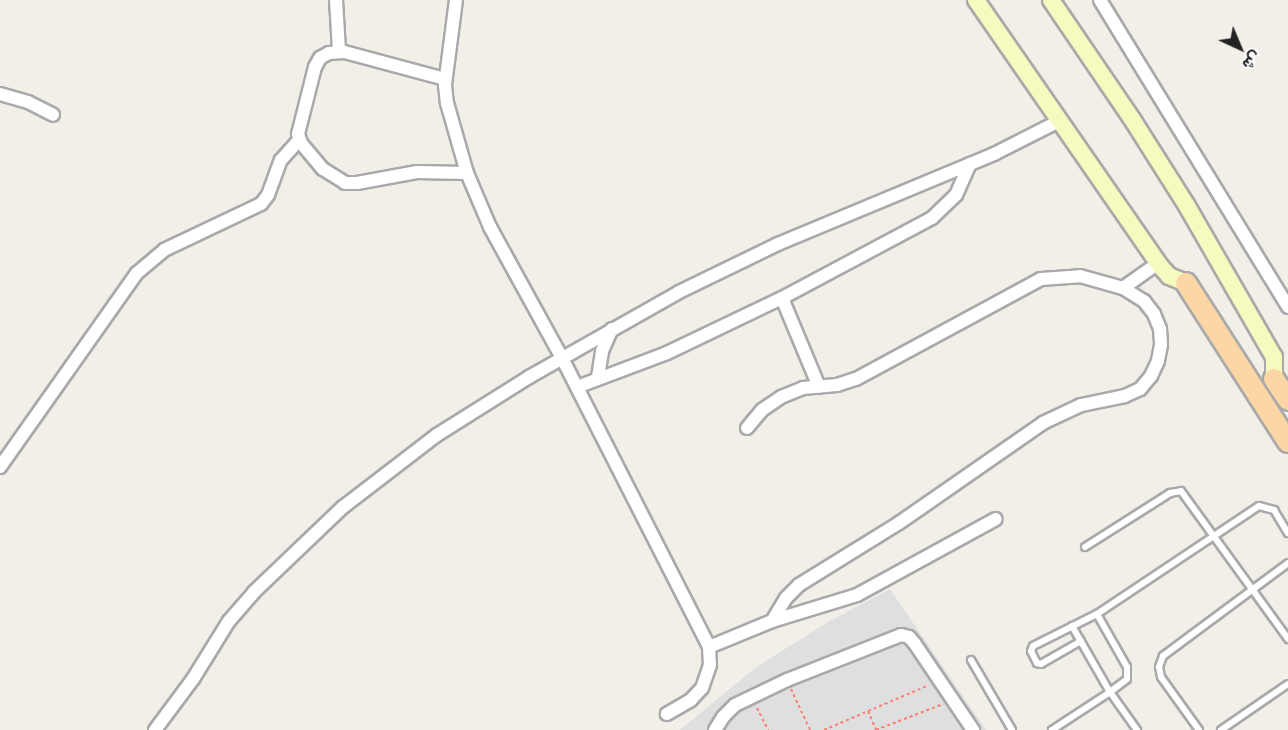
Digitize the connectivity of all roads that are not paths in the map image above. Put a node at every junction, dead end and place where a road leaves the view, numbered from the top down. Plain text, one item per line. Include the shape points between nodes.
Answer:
1 (336, 0) edge
2 (456, 0) edge
3 (976, 0) edge
4 (1050, 0) edge
5 (1100, 0) edge
6 (339, 51) junction
7 (445, 79) junction
8 (0, 94) edge
9 (53, 115) dead end
10 (1061, 120) junction
11 (300, 139) junction
12 (970, 164) junction
13 (467, 173) junction
14 (1158, 263) junction
15 (1186, 283) joint
16 (1124, 288) junction
17 (782, 298) junction
18 (1288, 307) edge
19 (612, 329) junction
20 (562, 357) junction
21 (598, 377) junction
22 (1274, 379) joint
23 (577, 387) junction
24 (819, 387) junction
25 (1288, 400) edge
26 (747, 428) dead end
27 (1288, 442) edge
28 (0, 467) edge
29 (996, 519) dead end
30 (1288, 532) edge
31 (1214, 536) junction
32 (1085, 547) dead end
33 (1288, 563) edge
34 (1252, 589) junction
35 (1097, 614) junction
36 (772, 621) junction
37 (1072, 626) junction
38 (1288, 639) edge
39 (1081, 641) junction
40 (709, 647) junction
41 (970, 660) dead end
42 (1288, 684) edge
43 (1110, 693) junction
44 (667, 714) dead end
45 (155, 730) edge
46 (716, 730) edge
47 (973, 730) edge
48 (1012, 730) edge
49 (1052, 730) edge
50 (1137, 730) edge
51 (1199, 730) edge
52 (1221, 730) edge

1 - 6 street
2 - 7 street
3 - 10 street
4 - 22 street via 1187,206 1274,357
5 - 18 street
6 - 7 street
6 - 11 street via 324,55 315,67 300,120
7 - 13 street via 447,103
8 - 9 street
10 - 12 street
10 - 14 street
11 - 13 street via 327,174 345,183 417,172
11 - 28 street via 277,166 261,204 164,250 137,273
12 - 17 street via 956,195 932,218
12 - 19 street via 778,244
13 - 20 street via 490,227
14 - 15 street via 1169,276
14 - 16 street
15 - 27 main road
16 - 24 street via 1080,276 1041,279 855,380
16 - 36 street via 1149,307 1160,329 1158,361 1146,383 1125,396 1068,410 1029,432 946,491 799,585
17 - 21 street via 667,352
17 - 24 street
19 - 20 street
19 - 21 street via 602,351
20 - 23 street
20 - 45 street via 421,446 313,534 229,621
21 - 23 street
22 - 25 main road
23 - 40 street
24 - 26 street via 803,388 781,397 762,410
29 - 36 street via 857,595
30 - 31 lane via 1274,510 1259,506
31 - 32 lane via 1184,493 1177,490
31 - 34 lane
31 - 35 lane
33 - 34 lane
34 - 38 lane
34 - 51 lane via 1171,648 1160,662 1161,677
35 - 37 lane
35 - 43 lane via 1128,673 1124,683
36 - 40 street
37 - 39 lane
37 - 39 lane via 1033,646 1031,653 1041,664
39 - 43 lane
40 - 44 street via 709,673 702,688 691,700
41 - 48 lane
42 - 52 lane
43 - 49 lane
43 - 50 lane
46 - 47 street via 729,711 751,698 901,635 912,640

